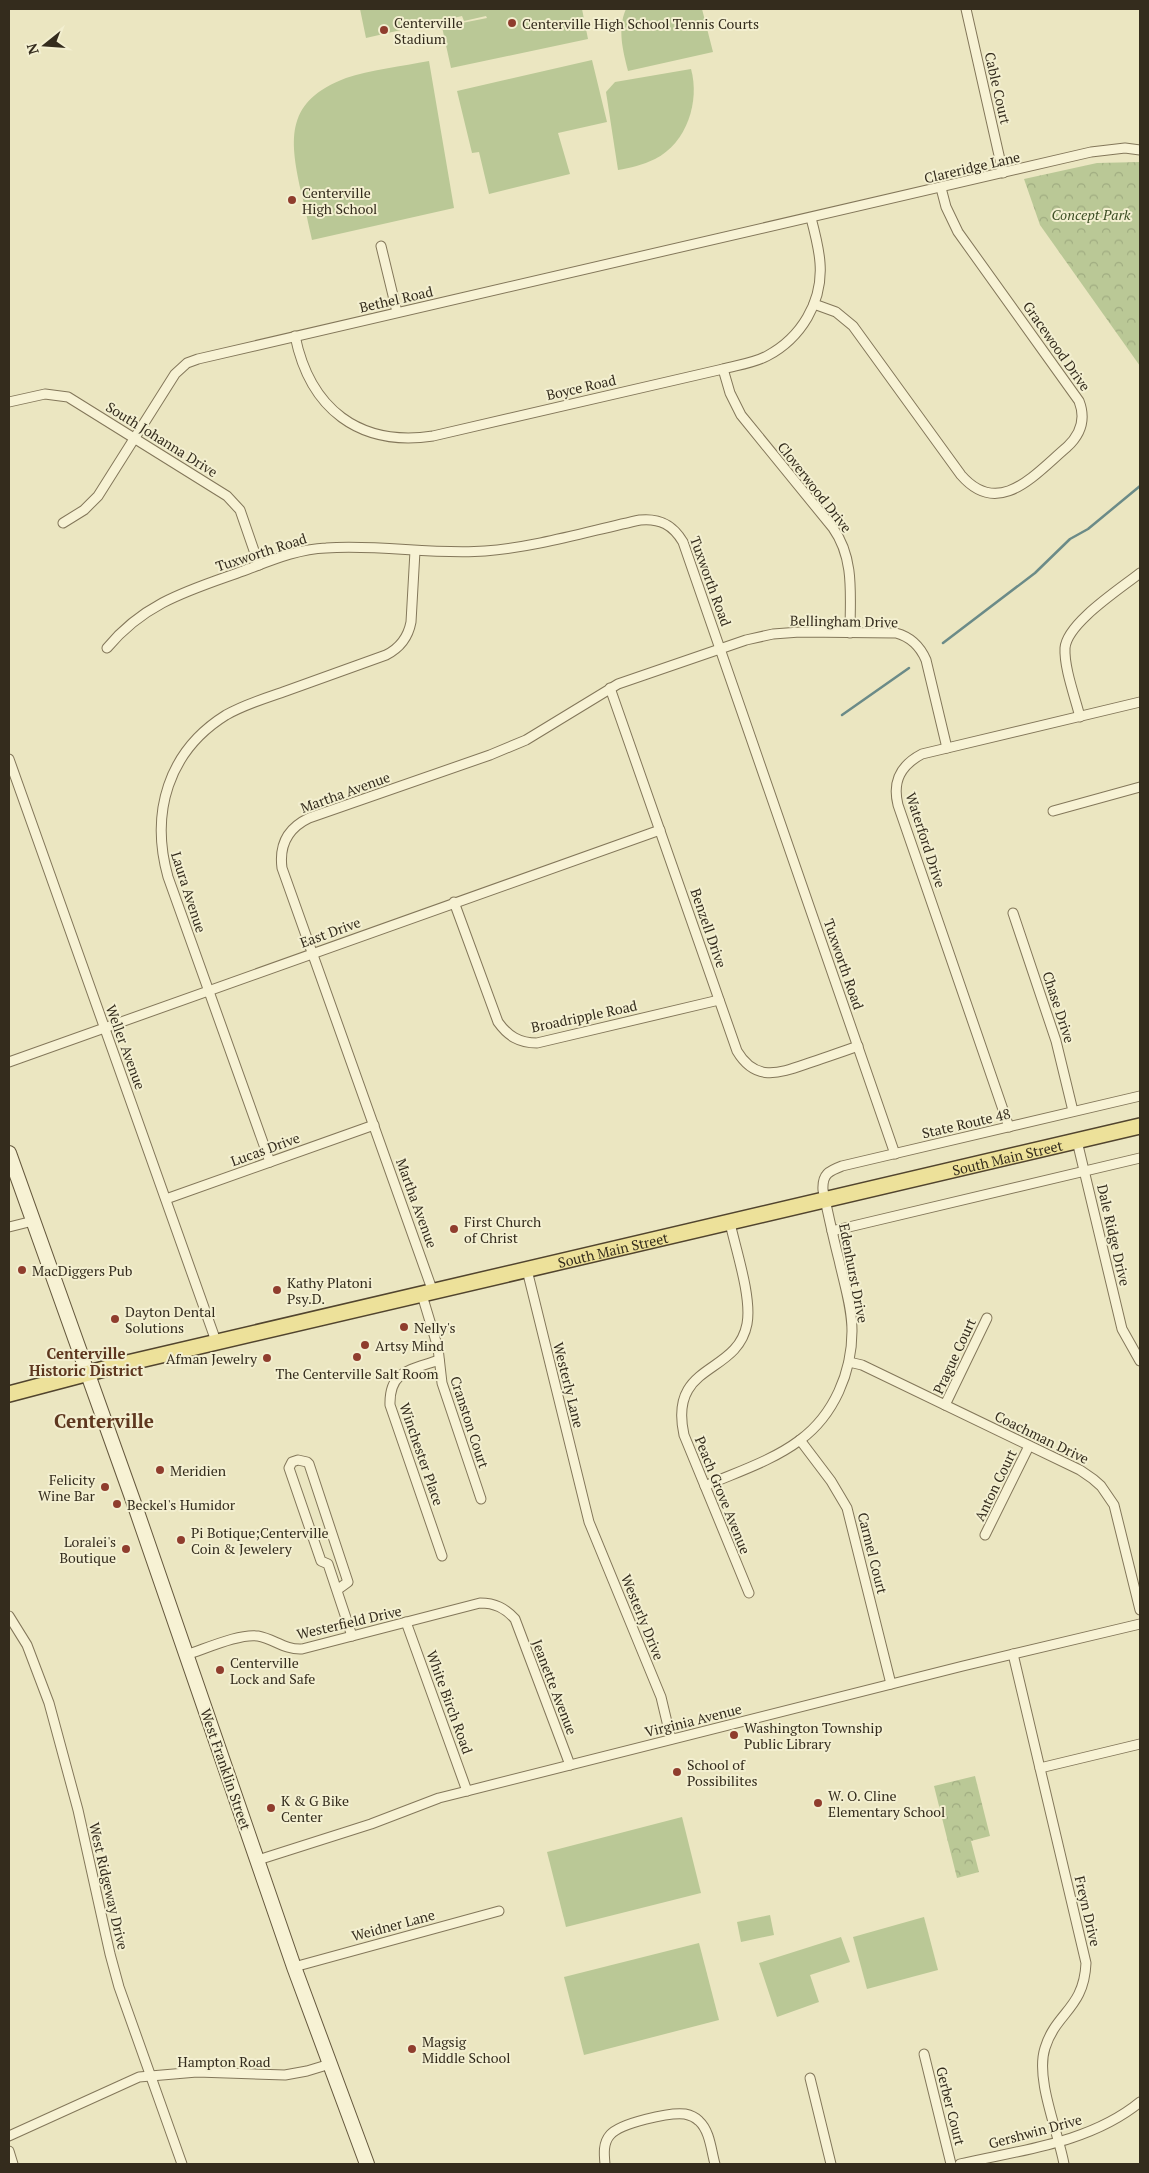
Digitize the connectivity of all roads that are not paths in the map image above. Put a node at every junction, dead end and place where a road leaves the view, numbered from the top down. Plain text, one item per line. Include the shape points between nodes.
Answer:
1 (966, 9) edge
2 (1140, 150) edge
3 (1003, 173) junction
4 (941, 188) junction
5 (811, 218) junction
6 (381, 246) dead end
7 (814, 304) junction
8 (397, 312) junction
9 (295, 336) junction
10 (723, 369) junction
11 (9, 402) edge
12 (134, 438) junction
13 (63, 523) dead end
14 (415, 551) junction
15 (259, 565) junction
16 (1140, 573) edge
17 (850, 633) junction
18 (107, 648) dead end
19 (720, 648) junction
20 (610, 688) junction
21 (1140, 702) edge
22 (1080, 717) junction
23 (947, 748) junction
24 (9, 759) edge
25 (1140, 787) edge
26 (1054, 811) dead end
27 (660, 830) junction
28 (454, 902) junction
29 (1013, 913) dead end
30 (313, 953) junction
31 (208, 990) junction
32 (719, 1000) junction
33 (104, 1027) junction
34 (858, 1046) junction
35 (9, 1062) edge
36 (1140, 1096) edge
37 (1073, 1111) junction
38 (374, 1125) junction
39 (1140, 1126) edge
40 (1010, 1127) junction
41 (1077, 1141) junction
42 (9, 1153) edge
43 (895, 1154) junction
44 (1140, 1158) edge
45 (270, 1162) junction
46 (1084, 1171) junction
47 (166, 1199) junction
48 (825, 1200) junction
49 (33, 1221) junction
50 (730, 1223) junction
51 (9, 1227) edge
52 (832, 1231) junction
53 (527, 1270) junction
54 (428, 1294) junction
55 (987, 1318) dead end
56 (217, 1344) junction
57 (439, 1360) junction
58 (1140, 1361) edge
59 (849, 1362) junction
60 (87, 1373) junction
61 (9, 1394) edge
62 (945, 1405) junction
63 (800, 1440) junction
64 (1028, 1446) junction
65 (705, 1486) junction
66 (481, 1499) dead end
67 (585, 1506) joint
68 (986, 1535) dead end
69 (442, 1556) dead end
70 (337, 1590) junction
71 (749, 1593) dead end
72 (1140, 1610) edge
73 (9, 1616) edge
74 (515, 1619) joint
75 (406, 1622) junction
76 (1140, 1624) edge
77 (352, 1636) junction
78 (1013, 1654) junction
79 (186, 1655) junction
80 (891, 1684) junction
81 (672, 1740) junction
82 (1140, 1744) edge
83 (570, 1765) junction
84 (1040, 1768) junction
85 (467, 1791) junction
86 (258, 1860) junction
87 (500, 1911) dead end
88 (294, 1966) junction
89 (924, 2054) dead end
90 (330, 2064) junction
91 (150, 2077) junction
92 (810, 2078) dead end
93 (1140, 2102) edge
94 (9, 2136) edge
95 (1058, 2141) junction
96 (9, 2152) edge
97 (13, 2164) edge
98 (182, 2164) edge
99 (367, 2164) edge
100 (605, 2164) edge
101 (714, 2164) edge
102 (830, 2164) edge
103 (951, 2164) edge
104 (960, 2164) edge
105 (1064, 2164) edge

1 - 3 street, Cable Court
2 - 3 street, Clareridge Lane via 1110,149
3 - 4 street, Clareridge Lane
4 - 5 street, Clareridge Lane
4 - 7 street, Gracewood Drive via 958,232 1079,400 1082,424 1074,441 1012,491 996,494 979,491 961,475 853,326 836,312
5 - 7 street, Boyce Road via 820,262
5 - 8 street, Bethel Road
6 - 8 street
7 - 10 street, Boyce Road via 799,330 780,348 755,361
8 - 9 street, Bethel Road
9 - 10 street, Boyce Road via 308,378 331,409 371,432 405,439 433,436
9 - 12 street, Bethel Road via 187,363 175,374
10 - 17 street, Cloverwood Drive via 741,415 844,547 850,571
11 - 12 street, South Johanna Drive via 45,394 65,396
12 - 13 street, Bethel Road via 98,496 84,510
12 - 15 street, South Johanna Drive via 233,502 243,518
14 - 15 street, Tuxworth Road via 324,548
14 - 19 street, Tuxworth Road via 507,549 640,520 657,520 673,528 683,542
14 - 31 street, Laura Avenue via 410,629 395,651 228,714 189,747 174,772 163,807 161,848
15 - 18 street, Tuxworth Road via 160,602 126,628
16 - 22 street via 1074,627 1066,641 1066,659
17 - 19 street, Bellingham Drive via 772,634
17 - 23 street, Bellingham Drive via 899,634 922,650
19 - 20 street, Martha Avenue
19 - 34 street, Tuxworth Road
20 - 27 street, Benzell Drive
20 - 30 street, Martha Avenue via 526,740 309,818 295,826 284,842 281,861
21 - 22 street, Waterford Drive
22 - 23 street, Waterford Drive
23 - 40 street, Waterford Drive via 922,754 906,764 897,778 896,796
24 - 33 street, Weller Avenue
25 - 26 street
27 - 28 street, East Drive
27 - 32 street, Benzell Drive
28 - 30 street, East Drive
28 - 32 street, Broadripple Road via 498,1022 504,1031 518,1040 537,1043
29 - 37 street, Chase Drive via 1056,1041
30 - 31 street, East Drive
30 - 38 street, Martha Avenue
31 - 33 street, East Drive
31 - 45 street, Laura Avenue
32 - 34 street, Benzell Drive via 737,1051 746,1064 761,1072 777,1073
33 - 35 street, East Drive
33 - 47 street, Weller Avenue
34 - 43 street, Tuxworth Road
36 - 37 street, State Route 48
37 - 40 street, State Route 48
38 - 45 street, Lucas Drive
38 - 54 street, Martha Avenue
39 - 41 main road, South Main Street
40 - 43 street, State Route 48
41 - 46 street, Dale Ridge Drive
41 - 48 main road, South Main Street
42 - 49 main road, West Franklin Street
43 - 48 street, State Route 48 via 830,1171 823,1177
44 - 46 street
45 - 47 street, Lucas Drive
46 - 52 street
46 - 58 street, Dale Ridge Drive via 1122,1329
47 - 56 street, Weller Avenue
48 - 50 main road, South Main Street
48 - 52 street, Edenhurst Drive
49 - 51 street
49 - 60 main road, West Franklin Street
50 - 53 main road, South Main Street
50 - 65 street, Peach Grove Avenue via 748,1302 747,1325 734,1350 706,1370 691,1386 681,1413 684,1435
52 - 59 street, Edenhurst Drive via 850,1312
53 - 54 main road, South Main Street
53 - 67 street, Westerly Lane
54 - 56 main road, South Main Street
54 - 57 street, Cranston Court
55 - 62 street, Prague Court
56 - 60 main road, South Main Street
57 - 66 street, Cranston Court via 442,1383
57 - 69 street, Winchester Place via 400,1374 390,1390 390,1406
59 - 62 street, Coachman Drive via 862,1365
59 - 63 street, Edenhurst Drive via 830,1407
60 - 61 main road, South Main Street
60 - 79 main road, West Franklin Street
62 - 64 street, Coachman Drive
63 - 65 street, Edenhurst Drive via 774,1456
63 - 80 street, Carmel Court via 847,1508
64 - 68 street, Anton Court
64 - 72 street, Coachman Drive via 1093,1478 1109,1496 1119,1522
65 - 71 street, Peach Grove Avenue
67 - 81 street, Westerly Drive via 661,1697
70 - 70 street via 328,1564 321,1561 289,1468 298,1460 309,1464 348,1582
70 - 77 street
73 - 91 street, West Ridgeway Drive via 27,1644 49,1703 78,1810 110,1954
74 - 75 street, Westerfield Drive via 502,1608 487,1603
74 - 83 street, Jeanette Avenue
75 - 77 street, Westerfield Drive
75 - 85 street, White Birch Road
76 - 78 street, Virginia Avenue
77 - 79 street, Westerfield Drive via 292,1650 267,1638 250,1636
78 - 80 street, Virginia Avenue
78 - 84 street, Freyn Drive
79 - 86 main road, West Franklin Street
80 - 81 street, Virginia Avenue
81 - 83 street, Virginia Avenue
82 - 84 street
83 - 85 street, Virginia Avenue
84 - 95 street, Freyn Drive via 1086,1963 1082,1990 1052,2033 1043,2058 1043,2079
85 - 86 street, Virginia Avenue
86 - 88 main road, West Franklin Street
87 - 88 street, Weidner Lane
88 - 90 main road, West Franklin Street
89 - 103 street, Gerber Court
90 - 91 street, Hampton Road via 285,2075 197,2072
90 - 99 main road, West Franklin Street
91 - 94 street, Hampton Road via 138,2077
91 - 98 street, West Ridgeway Drive
92 - 102 street
93 - 95 street, Gershwin Drive via 1099,2128
95 - 104 street, Gershwin Drive
95 - 105 street, Freyn Drive
96 - 97 street
100 - 101 street via 604,2146 615,2130 678,2114 692,2117 703,2126

